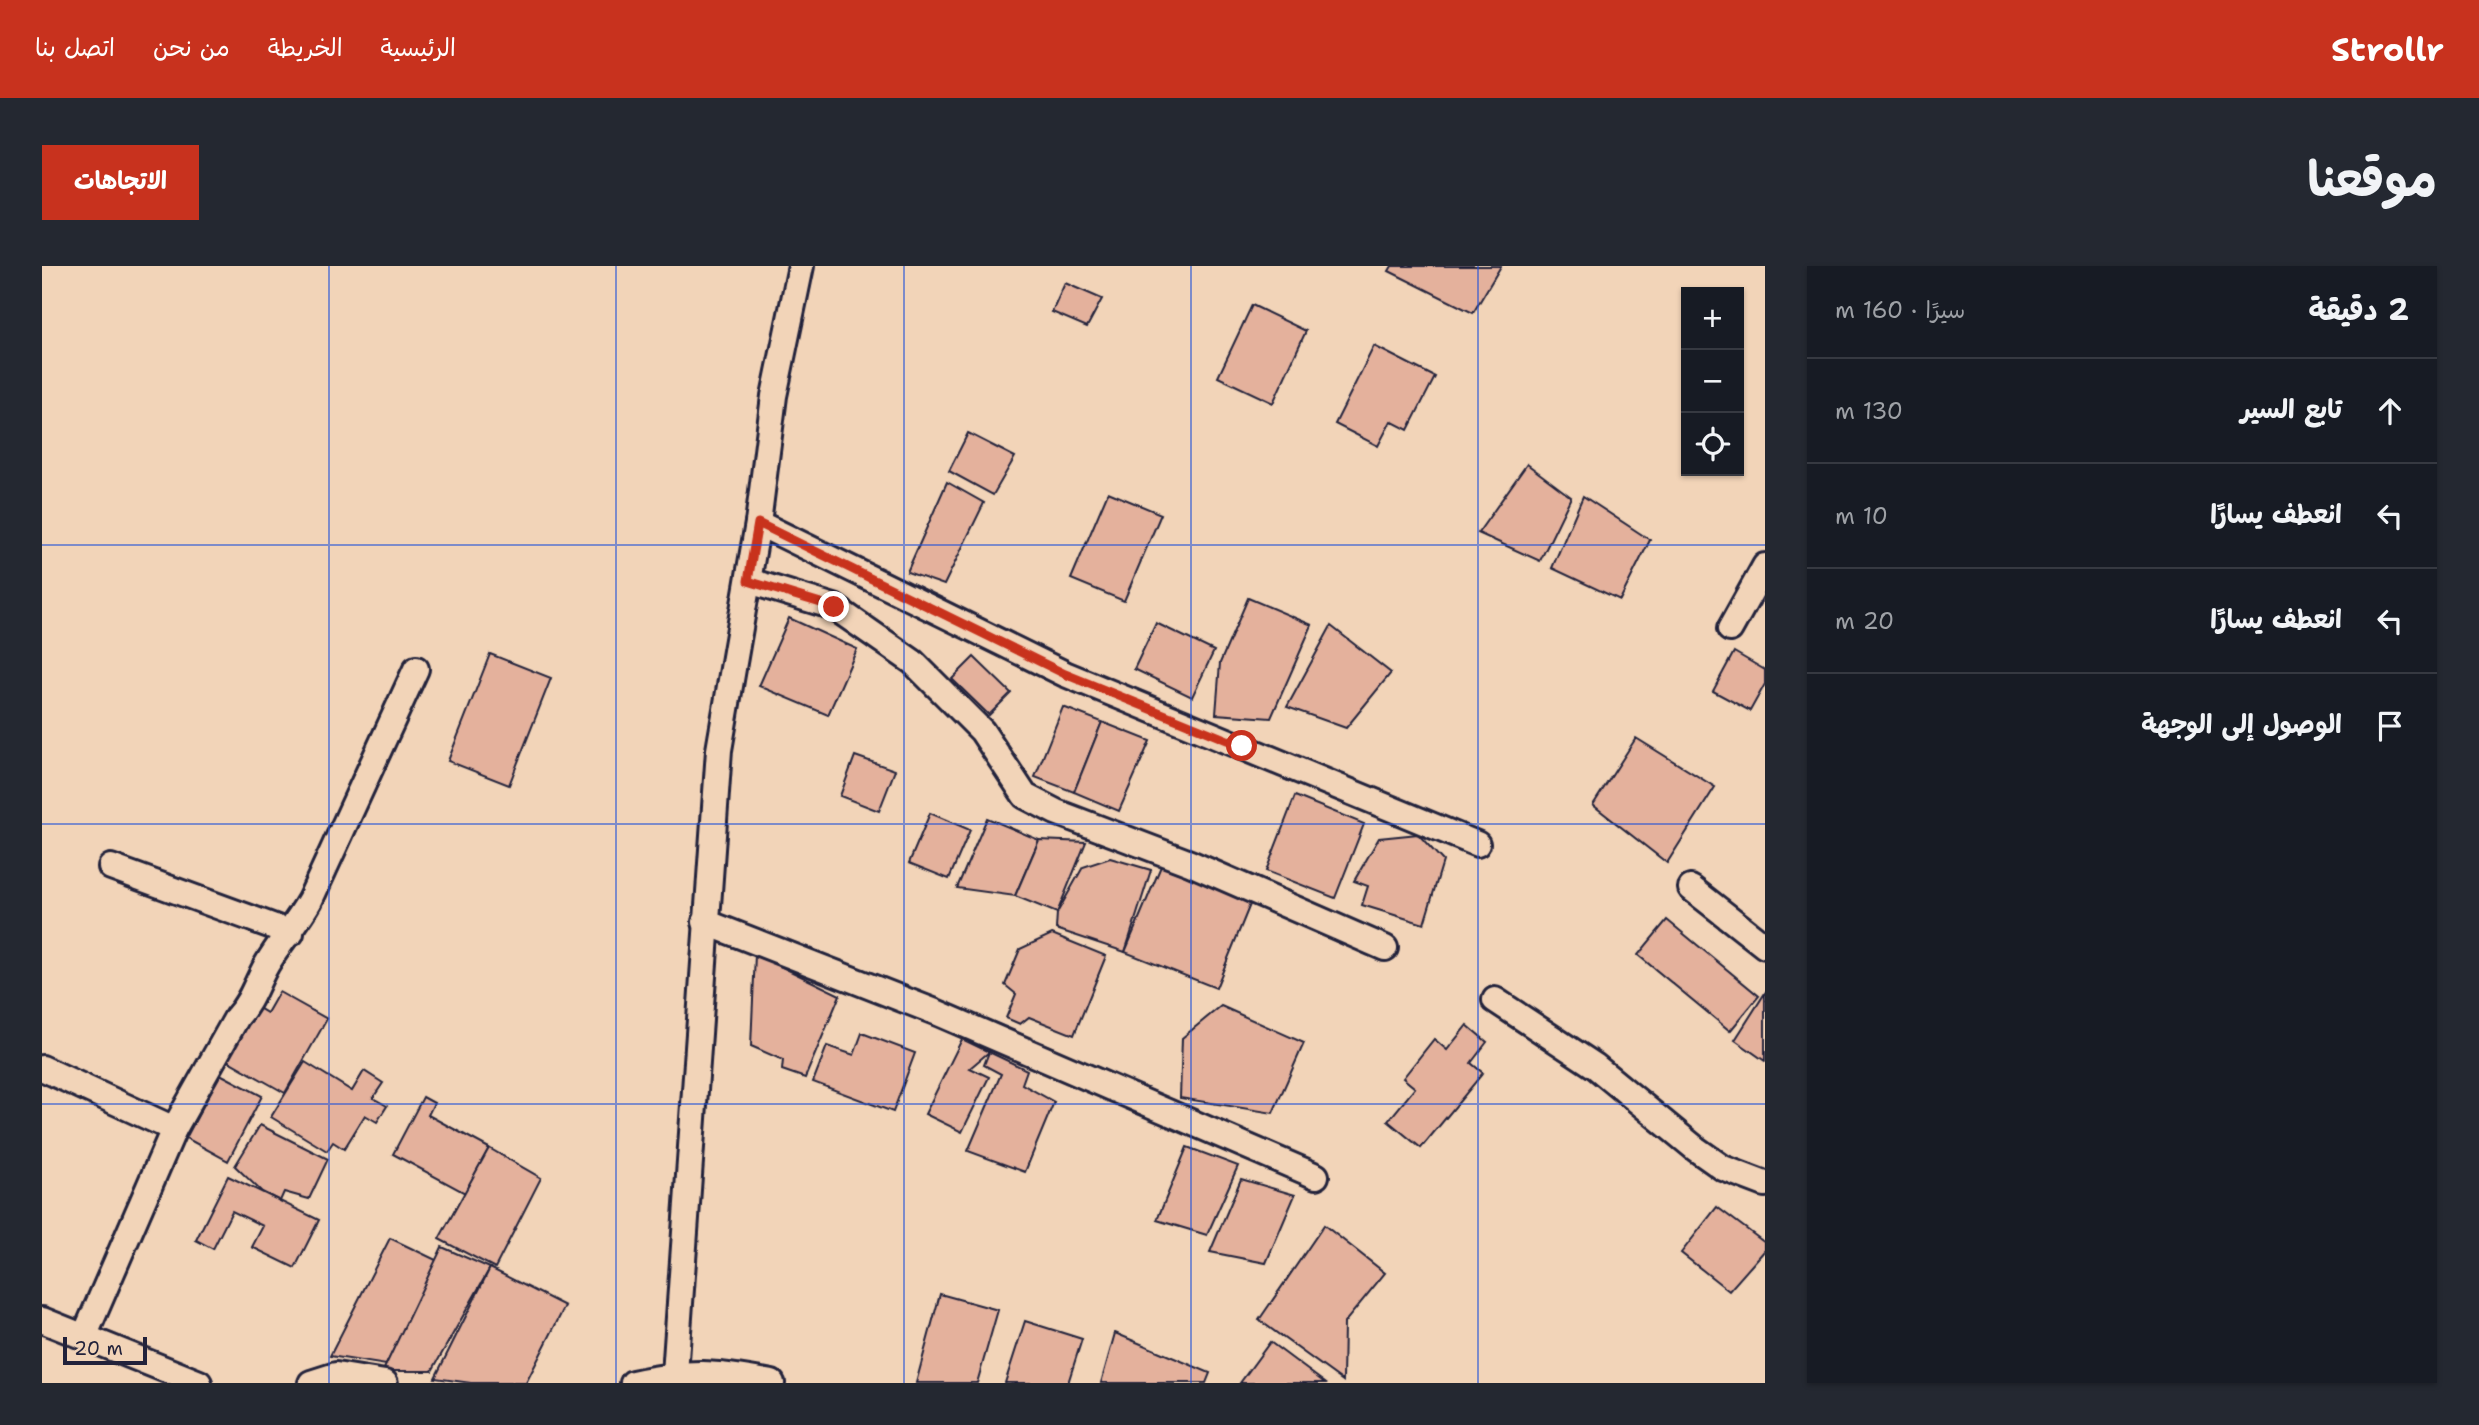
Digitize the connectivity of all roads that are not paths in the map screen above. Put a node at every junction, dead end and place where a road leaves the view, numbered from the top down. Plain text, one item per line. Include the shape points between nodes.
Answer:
1 (801, 266) edge
2 (758, 523) junction
3 (1765, 566) edge
4 (748, 581) junction
5 (1731, 629) dead end
6 (416, 669) dead end
7 (1477, 844) dead end
8 (111, 867) dead end
9 (1691, 888) dead end
10 (705, 922) junction
11 (291, 933) junction
12 (1765, 946) edge
13 (1385, 948) dead end
14 (1495, 1000) dead end
15 (42, 1068) edge
16 (174, 1129) junction
17 (1316, 1176) dead end
18 (1765, 1184) edge
19 (42, 1321) edge
20 (84, 1337) junction
21 (675, 1374) junction
22 (199, 1383) edge
23 (311, 1383) edge
24 (385, 1383) edge
25 (633, 1383) edge
26 (772, 1383) edge

1 - 2 street via 774,396
2 - 4 street
2 - 7 street via 1065,674
3 - 5 street
4 - 10 street via 719,750
4 - 13 street via 834,607 912,662 982,731 1025,796
6 - 11 street via 360,797
8 - 11 street
9 - 12 street
10 - 17 street via 938,1013
10 - 21 street
11 - 16 street via 265,967 250,1003 237,1017
14 - 18 street via 1595,1066 1723,1168
15 - 16 street
16 - 20 street
19 - 20 street
20 - 22 street
21 - 25 street
21 - 26 street via 717,1373
23 - 24 street via 336,1375

